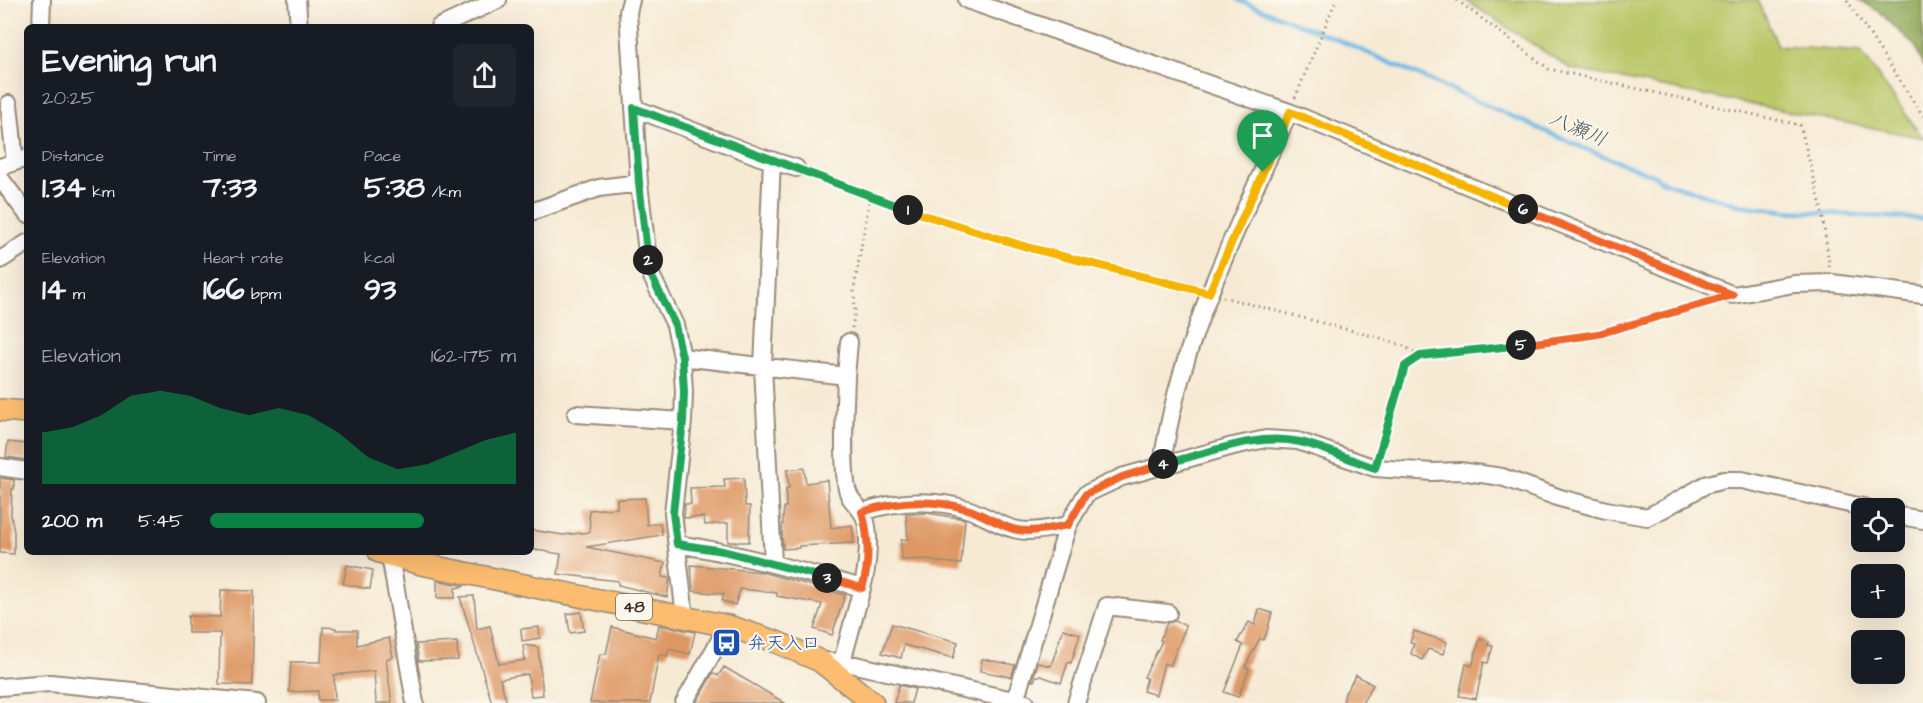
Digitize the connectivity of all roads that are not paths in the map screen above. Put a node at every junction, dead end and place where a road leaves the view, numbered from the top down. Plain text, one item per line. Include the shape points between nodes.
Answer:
1 (42, 0) edge
2 (297, 0) edge
3 (498, 0) edge
4 (631, 0) edge
5 (967, 0) edge
6 (41, 24) edge
7 (299, 24) edge
8 (446, 24) edge
9 (9, 104) dead end
10 (634, 108) junction
11 (1290, 112) junction
12 (772, 160) junction
13 (14, 162) edge
14 (795, 168) road end
15 (0, 178) edge
16 (639, 183) junction
17 (24, 210) edge
18 (534, 211) edge
19 (24, 245) edge
20 (0, 260) edge
21 (1923, 295) edge
22 (849, 342) road end
23 (682, 357) junction
24 (763, 367) junction
25 (846, 376) junction
26 (0, 410) edge
27 (24, 412) edge
28 (576, 414) dead end
29 (683, 421) junction
30 (1162, 465) junction
31 (0, 467) edge
32 (24, 471) edge
33 (1851, 504) edge
34 (862, 512) junction
35 (1905, 517) edge
36 (1923, 520) edge
37 (1068, 525) junction
38 (677, 544) junction
39 (384, 555) edge
40 (388, 555) edge
41 (773, 563) junction
42 (862, 588) junction
43 (1168, 613) dead end
44 (685, 617) junction
45 (728, 626) junction
46 (820, 661) junction
47 (842, 662) junction
48 (0, 687) edge
49 (1021, 702) edge
50 (257, 703) edge
51 (415, 703) edge
52 (684, 703) edge
53 (873, 703) edge
54 (1076, 703) edge

1 - 6 street
2 - 7 street
3 - 8 street
4 - 10 street via 628,12
5 - 11 street
9 - 13 street
10 - 12 street
10 - 16 street
11 - 21 street via 1733,295 1794,284 1832,283
11 - 30 street via 1209,293 1181,371
12 - 14 street
12 - 24 street
15 - 17 street
16 - 18 street via 599,188
16 - 23 street via 648,261 675,325
19 - 20 street
22 - 25 street
23 - 24 street
23 - 29 street
24 - 25 street
24 - 41 street
25 - 34 street via 846,483 852,503
26 - 27 main road
28 - 29 street
29 - 38 street via 673,513
30 - 33 street via 1266,439 1298,441 1375,468 1460,471 1502,477 1560,498 1647,517 1705,484 1733,480
30 - 37 street via 1122,477 1086,494
31 - 32 street
34 - 37 street via 904,503 941,503 1024,531
34 - 42 street via 868,532
35 - 36 street
37 - 49 street
38 - 41 street
38 - 44 street
39 - 51 street
40 - 44 main road, 48
41 - 42 street
42 - 47 street
43 - 54 street via 1107,606
44 - 45 main road, 48
45 - 46 main road, 48
45 - 52 street
46 - 47 street
46 - 53 main road, 48
47 - 49 street
48 - 50 street via 62,684

